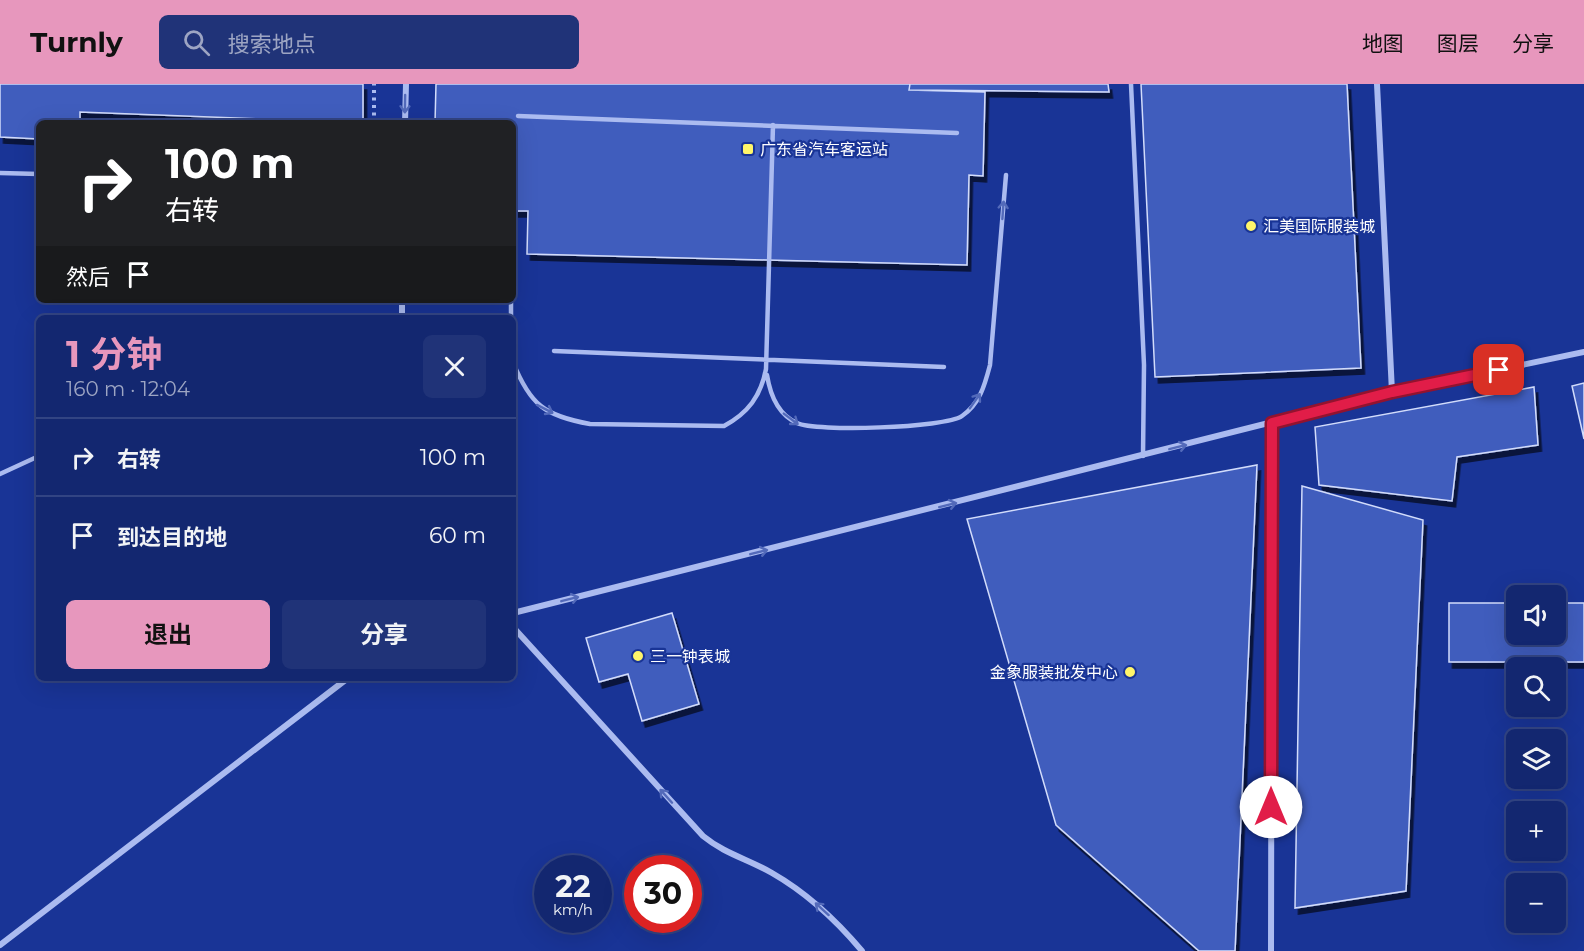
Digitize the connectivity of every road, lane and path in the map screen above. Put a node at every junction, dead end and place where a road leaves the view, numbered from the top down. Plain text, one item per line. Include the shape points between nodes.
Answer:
1 (374, 84) edge
2 (406, 84) edge
3 (1131, 84) edge
4 (1377, 84) edge
5 (518, 116) dead end
6 (374, 120) edge
7 (405, 120) edge
8 (773, 125) junction
9 (957, 133) dead end
10 (0, 173) edge
11 (36, 174) edge
12 (1006, 175) dead end
13 (554, 351) dead end
14 (1584, 352) edge
15 (766, 360) junction
16 (944, 367) dead end
17 (766, 369) junction
18 (516, 370) edge
19 (1392, 392) junction
20 (1272, 423) junction
21 (1143, 456) junction
22 (36, 457) edge
23 (0, 474) edge
24 (516, 612) edge
25 (516, 630) edge
26 (344, 681) edge
27 (0, 945) edge
28 (862, 951) edge
29 (1271, 951) edge

1 - 6 path
2 -> 7 street
3 - 21 lane via 1144,365
4 - 19 street
5 - 8 lane
8 - 9 lane
8 - 15 lane
10 - 11 lane
17 -> 12 lane via 770,394 781,411 800,425 912,428 947,423 971,409 983,390 990,365
13 - 15 lane
14 - 19 street
15 - 16 lane
15 - 17 lane
18 -> 17 lane via 535,403 570,420 590,424 724,426 754,403
19 - 20 street
21 -> 20 street
20 - 29 street
24 -> 21 street
22 - 23 lane
28 -> 25 street via 804,893 770,871 720,850 703,836
26 - 27 street

